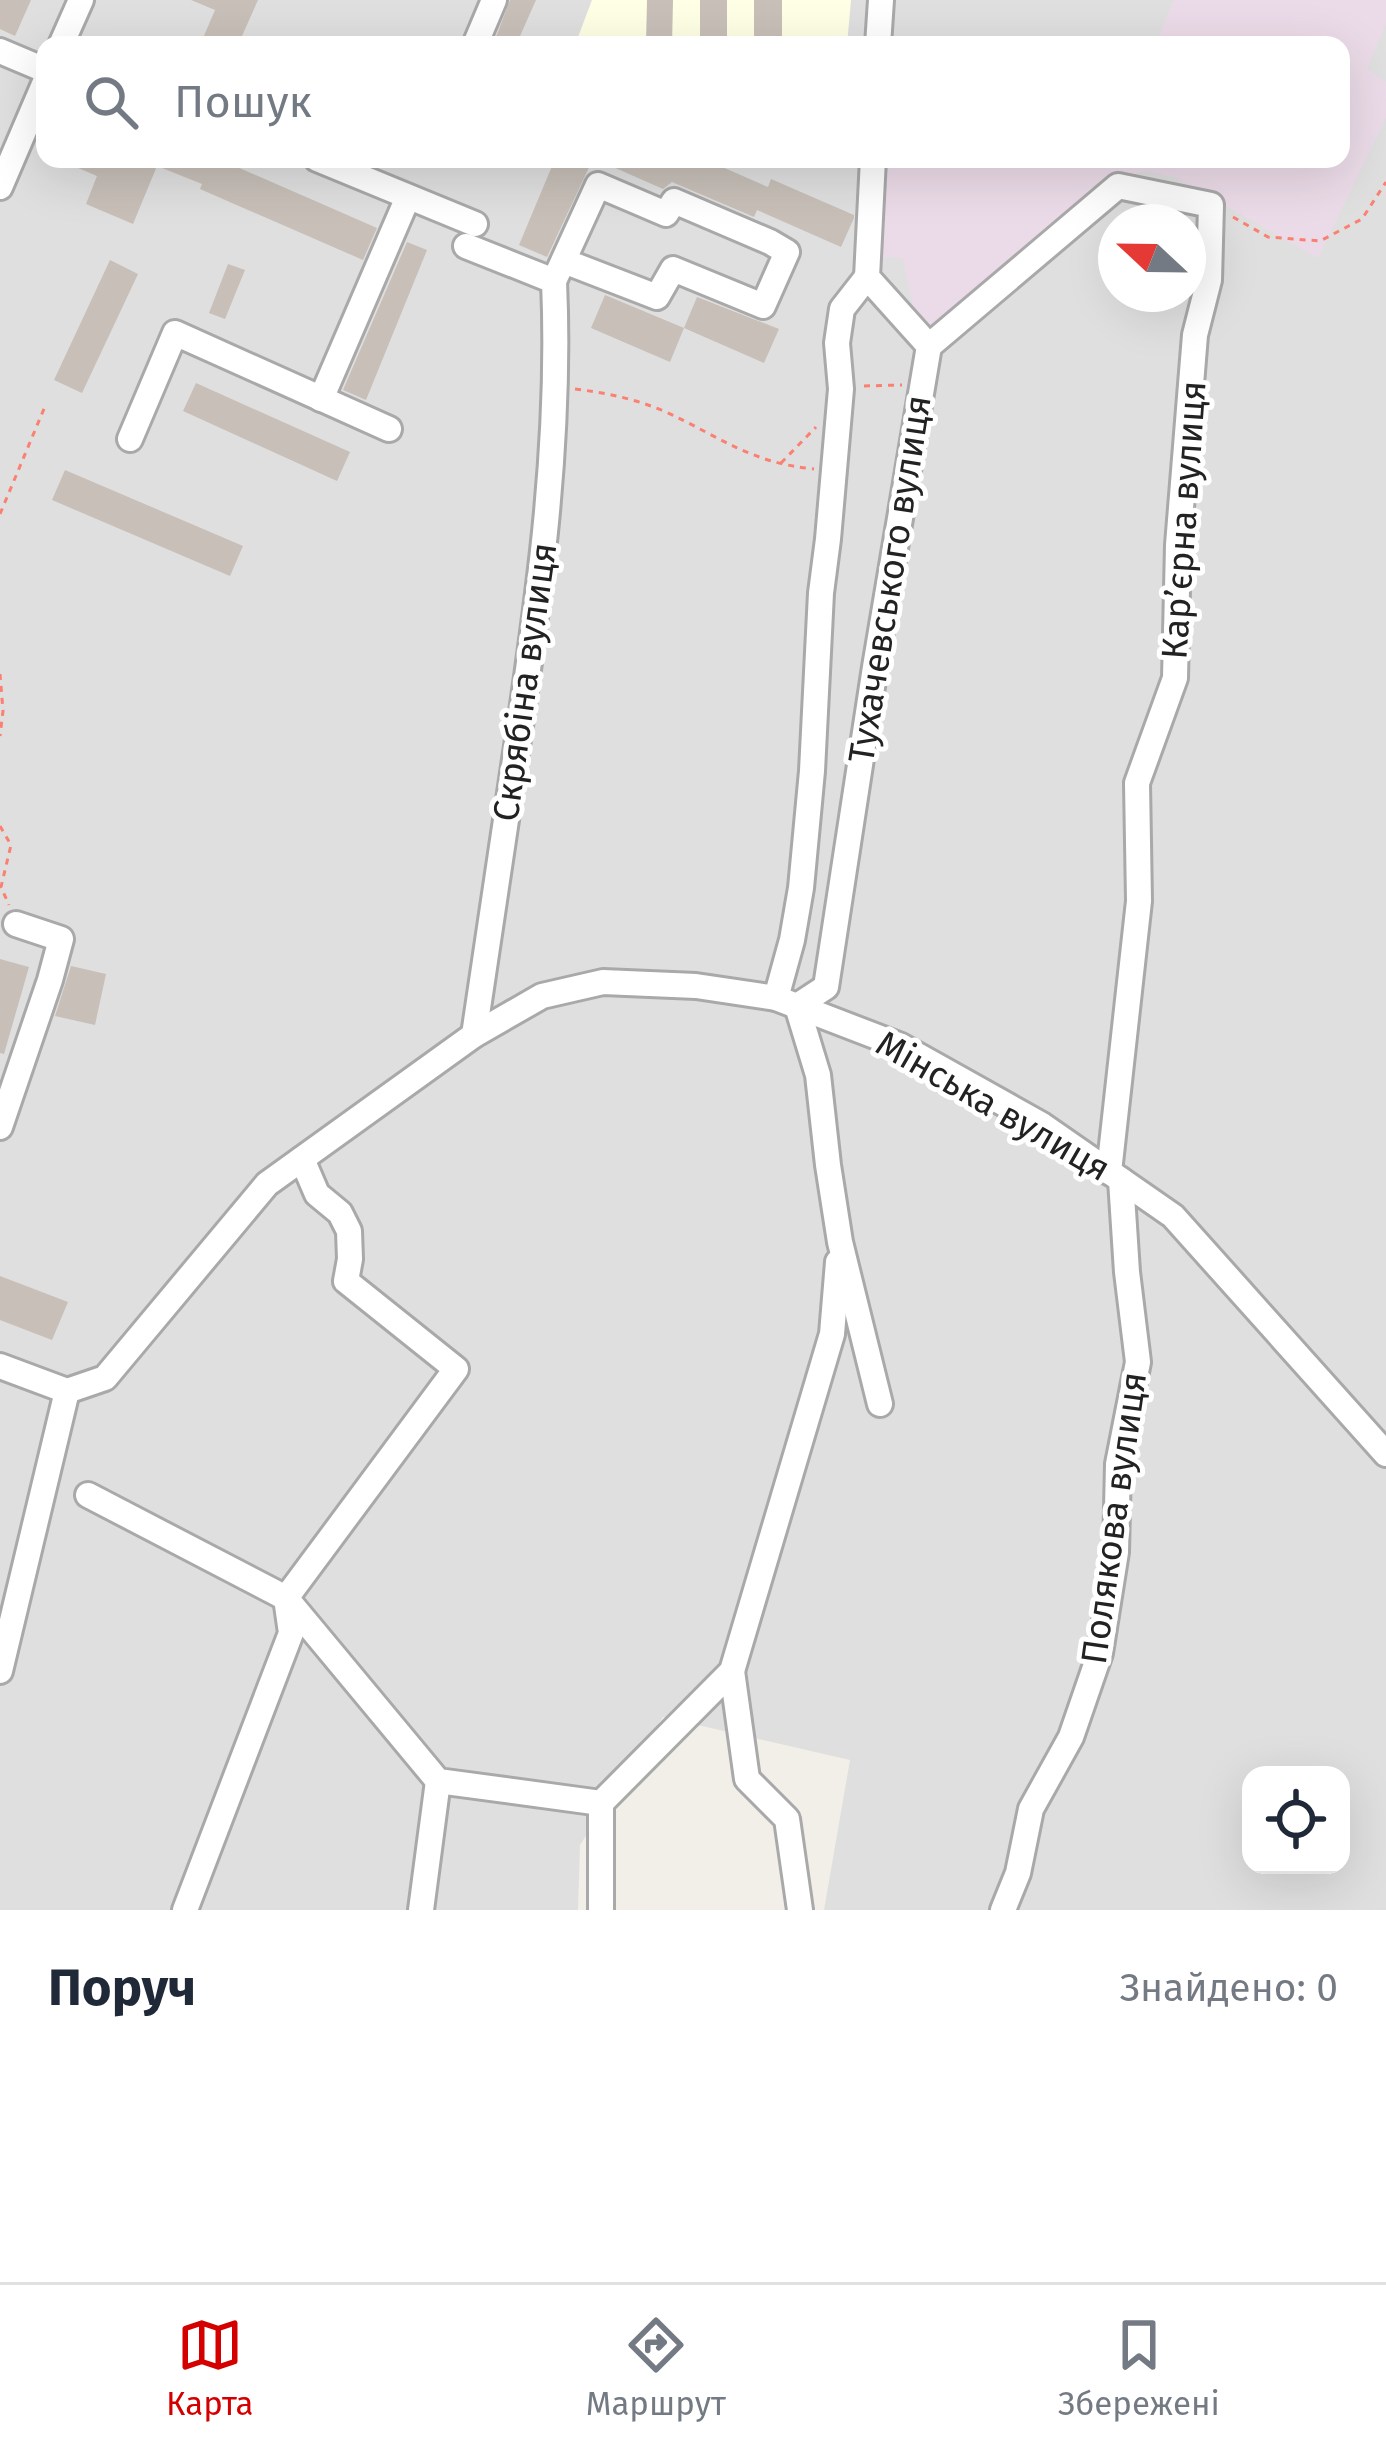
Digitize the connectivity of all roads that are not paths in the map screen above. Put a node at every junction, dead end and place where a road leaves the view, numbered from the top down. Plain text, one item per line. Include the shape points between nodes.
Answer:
1 (81, 0) edge
2 (494, 0) edge
3 (880, 0) edge
4 (65, 36) edge
5 (479, 36) edge
6 (878, 36) edge
7 (0, 51) edge
8 (36, 66) edge
9 (36, 103) edge
10 (338, 168) edge
11 (873, 168) edge
12 (0, 187) edge
13 (408, 196) junction
14 (559, 271) junction
15 (867, 277) junction
16 (929, 346) junction
17 (321, 399) junction
18 (389, 429) dead end
19 (130, 439) dead end
20 (16, 924) road end
21 (786, 1002) junction
22 (474, 1035) junction
23 (0, 1127) edge
24 (302, 1159) junction
25 (1115, 1176) junction
26 (840, 1242) junction
27 (0, 1366) edge
28 (67, 1390) junction
29 (880, 1404) dead end
30 (1386, 1454) edge
31 (88, 1495) dead end
32 (286, 1598) junction
33 (0, 1670) edge
34 (732, 1671) junction
35 (438, 1781) junction
36 (601, 1803) junction
37 (185, 1910) edge
38 (421, 1910) edge
39 (601, 1910) edge
40 (800, 1910) edge
41 (1003, 1910) edge

1 - 4 street
2 - 5 street
3 - 6 street
7 - 8 street
9 - 12 street
10 - 13 street
11 - 15 street
13 - 14 street via 470,235
13 - 17 street
14 - 14 street via 598,185 666,214 674,201 787,252 763,306 673,269 657,297
14 - 22 street, Скрябіна вулиця via 542,582
15 - 16 street, Тухачевського вулиця
15 - 21 street via 842,309 837,344 841,389 812,771
16 - 21 street, Тухачевського вулиця via 826,987
16 - 25 street, Кар’єрна вулиця via 1118,186 1211,205 1178,545 1175,678 1137,783 1139,901
17 - 18 street
17 - 19 street via 175,333
20 - 23 street via 61,939
21 - 22 street, Мінська вулиця via 696,986 603,982 542,996
21 - 25 street, Мінська вулиця via 901,1046
21 - 26 street via 818,1075
22 - 24 street, Мінська вулиця
24 - 28 street, Мінська вулиця via 267,1184 105,1378
24 - 32 street via 317,1194 349,1231 346,1281 456,1369
25 - 30 street, Мінська вулиця via 1173,1216
25 - 41 street, Полякова вулиця via 1138,1362 1118,1465 1116,1552 1100,1653 1071,1737 1031,1809
26 - 29 street
26 - 34 street via 832,1334
27 - 28 street
28 - 33 street
31 - 32 street
32 - 35 street
32 - 37 street via 291,1633
34 - 36 street
34 - 40 street via 747,1778 787,1820
35 - 36 street
35 - 38 street
36 - 39 street

